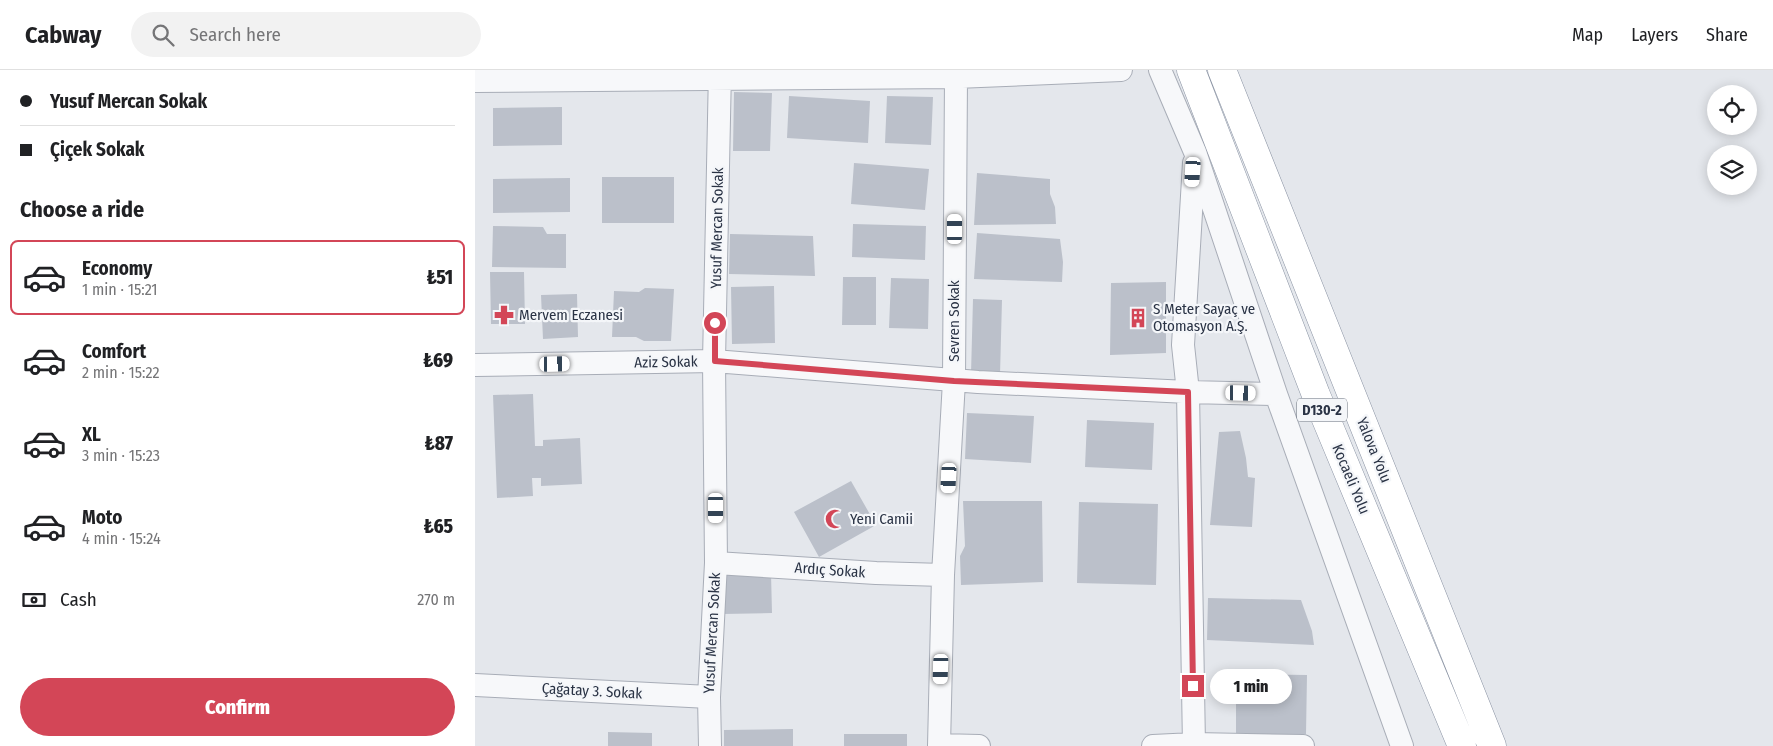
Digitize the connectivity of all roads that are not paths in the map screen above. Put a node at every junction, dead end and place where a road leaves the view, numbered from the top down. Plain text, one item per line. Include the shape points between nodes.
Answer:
1 (1121, 70) edge
2 (1161, 70) edge
3 (1191, 70) edge
4 (1222, 70) edge
5 (720, 74) edge
6 (956, 76) junction
7 (475, 81) edge
8 (1195, 152) junction
9 (715, 361) junction
10 (475, 365) edge
11 (954, 381) junction
12 (1188, 392) junction
13 (1276, 394) junction
14 (716, 563) junction
15 (943, 575) junction
16 (475, 685) edge
17 (709, 697) junction
18 (1194, 745) edge
19 (710, 746) edge
20 (939, 746) edge
21 (979, 746) edge
22 (1153, 746) edge
23 (1303, 746) edge
24 (1402, 746) edge
25 (1462, 746) edge
26 (1492, 746) edge

1 - 6 street
2 - 8 street
3 - 25 highway, Kocaeli̇ Yolu / D130-2 via 1316,395
4 - 26 highway, Yalova Yolu / D130-2
5 - 6 street
5 - 7 street
5 - 9 street, Yusuf Mercan Sokak
6 - 11 street, Sevren Sokak
8 - 12 street via 1183,345
8 - 13 street
9 - 10 street, Aziz Sokak
9 - 11 street, Aziz Sokak
9 - 14 street, Yusuf Mercan Sokak
11 - 12 street, Aziz Sokak
11 - 15 street, Sevren Sokak
12 - 13 street, Aziz Sokak
12 - 18 street
13 - 24 street
14 - 15 street, Ardıç Sokak
14 - 17 street, Yusuf Mercan Sokak
15 - 20 street, Sevren Sokak
16 - 17 street, Çağatay 3. Sokak
17 - 19 street, Yusuf Mercan Sokak
18 - 22 street
18 - 23 street
20 - 21 street

